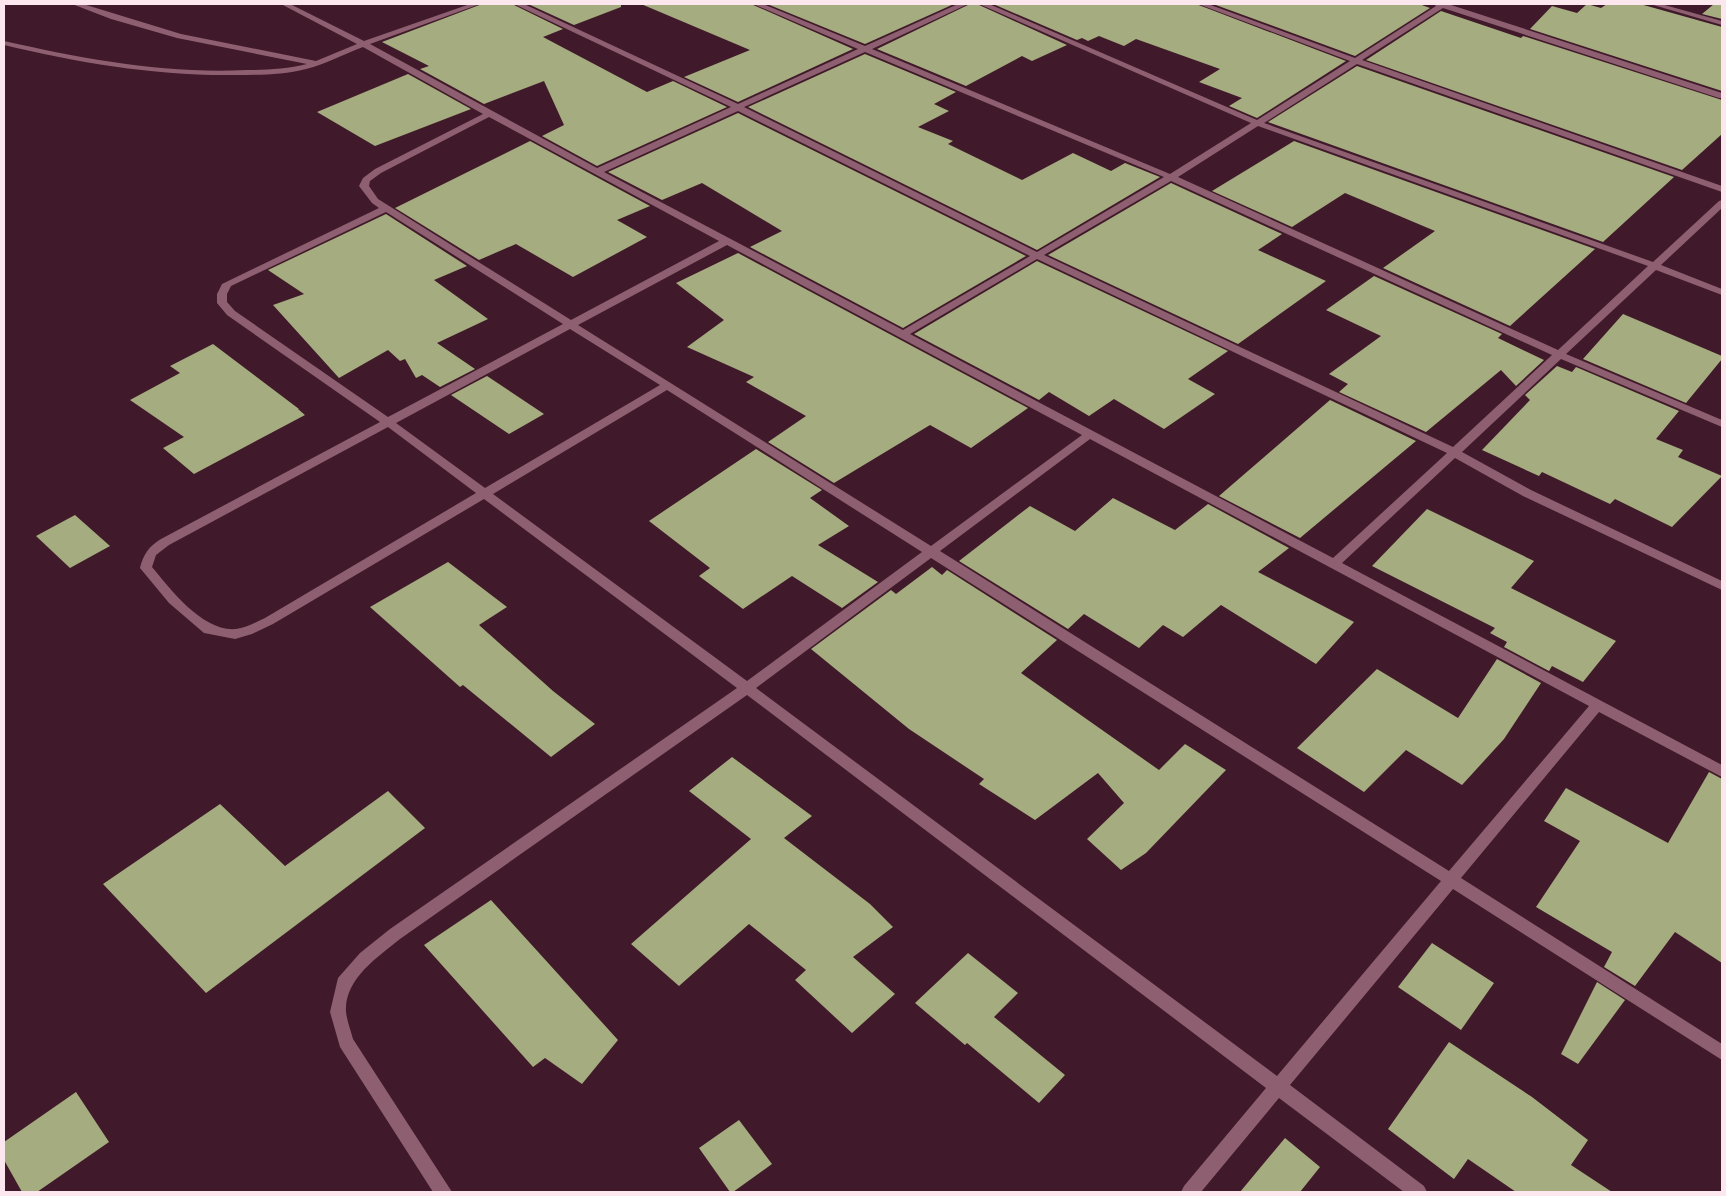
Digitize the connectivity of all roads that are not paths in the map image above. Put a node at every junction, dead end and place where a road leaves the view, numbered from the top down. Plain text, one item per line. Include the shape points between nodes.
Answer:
1 (76, 4) edge
2 (286, 4) edge
3 (476, 4) edge
4 (518, 4) edge
5 (756, 4) edge
6 (964, 4) edge
7 (983, 4) edge
8 (1202, 4) edge
9 (1440, 4) edge
10 (1654, 4) edge
11 (1722, 23) edge
12 (4, 43) edge
13 (364, 44) junction
14 (865, 48) junction
15 (1356, 61) junction
16 (317, 64) junction
17 (1722, 96) edge
18 (737, 107) junction
19 (488, 114) junction
20 (1257, 123) junction
21 (596, 172) junction
22 (1171, 177) junction
23 (1722, 189) edge
24 (1722, 203) edge
25 (386, 208) junction
26 (726, 241) junction
27 (1036, 255) junction
28 (1656, 266) junction
29 (1722, 292) edge
30 (571, 324) junction
31 (903, 334) junction
32 (1560, 355) junction
33 (668, 385) junction
34 (389, 423) junction
35 (1722, 424) edge
36 (1090, 434) junction
37 (1454, 452) junction
38 (483, 494) junction
39 (930, 552) junction
40 (1334, 564) junction
41 (1722, 586) edge
42 (747, 688) junction
43 (1598, 704) junction
44 (1722, 771) edge
45 (1450, 879) junction
46 (1722, 1053) edge
47 (1278, 1086) junction
48 (443, 1192) edge
49 (1190, 1192) edge
50 (1418, 1192) edge

1 - 16 street via 180,36
2 - 13 street
3 - 13 street
4 - 18 street
5 - 14 street
6 - 14 street
7 - 20 street
8 - 15 street
9 - 15 street
9 - 17 street
10 - 11 street
12 - 16 street via 82,61 180,72 265,72
13 - 16 street
13 - 19 street
14 - 18 street
14 - 22 street
15 - 20 street
15 - 23 street
18 - 21 street
18 - 27 street
19 - 21 street
19 - 25 street via 366,180 364,186 368,194
20 - 22 street
20 - 28 street
21 - 26 street
22 - 27 street
22 - 32 street
24 - 28 street
25 - 30 street
25 - 34 street via 227,284 222,303 231,313
26 - 30 street
26 - 31 street
27 - 31 street
27 - 37 street
28 - 29 street
28 - 32 street
30 - 33 street
30 - 34 street
31 - 36 street
32 - 35 street
32 - 37 street
33 - 38 street
33 - 39 street
34 - 38 street
34 - 38 street via 165,542 148,557 146,568 173,600 209,630 235,634 270,621
36 - 39 street
36 - 40 street
37 - 40 street
37 - 41 street via 1527,493
38 - 42 street
39 - 42 street
39 - 45 street
40 - 43 street
42 - 47 street
42 - 48 street via 395,934 365,958 344,983 338,1012 346,1042
43 - 44 street
43 - 45 street
45 - 46 street
45 - 47 street
47 - 49 street
47 - 50 street

